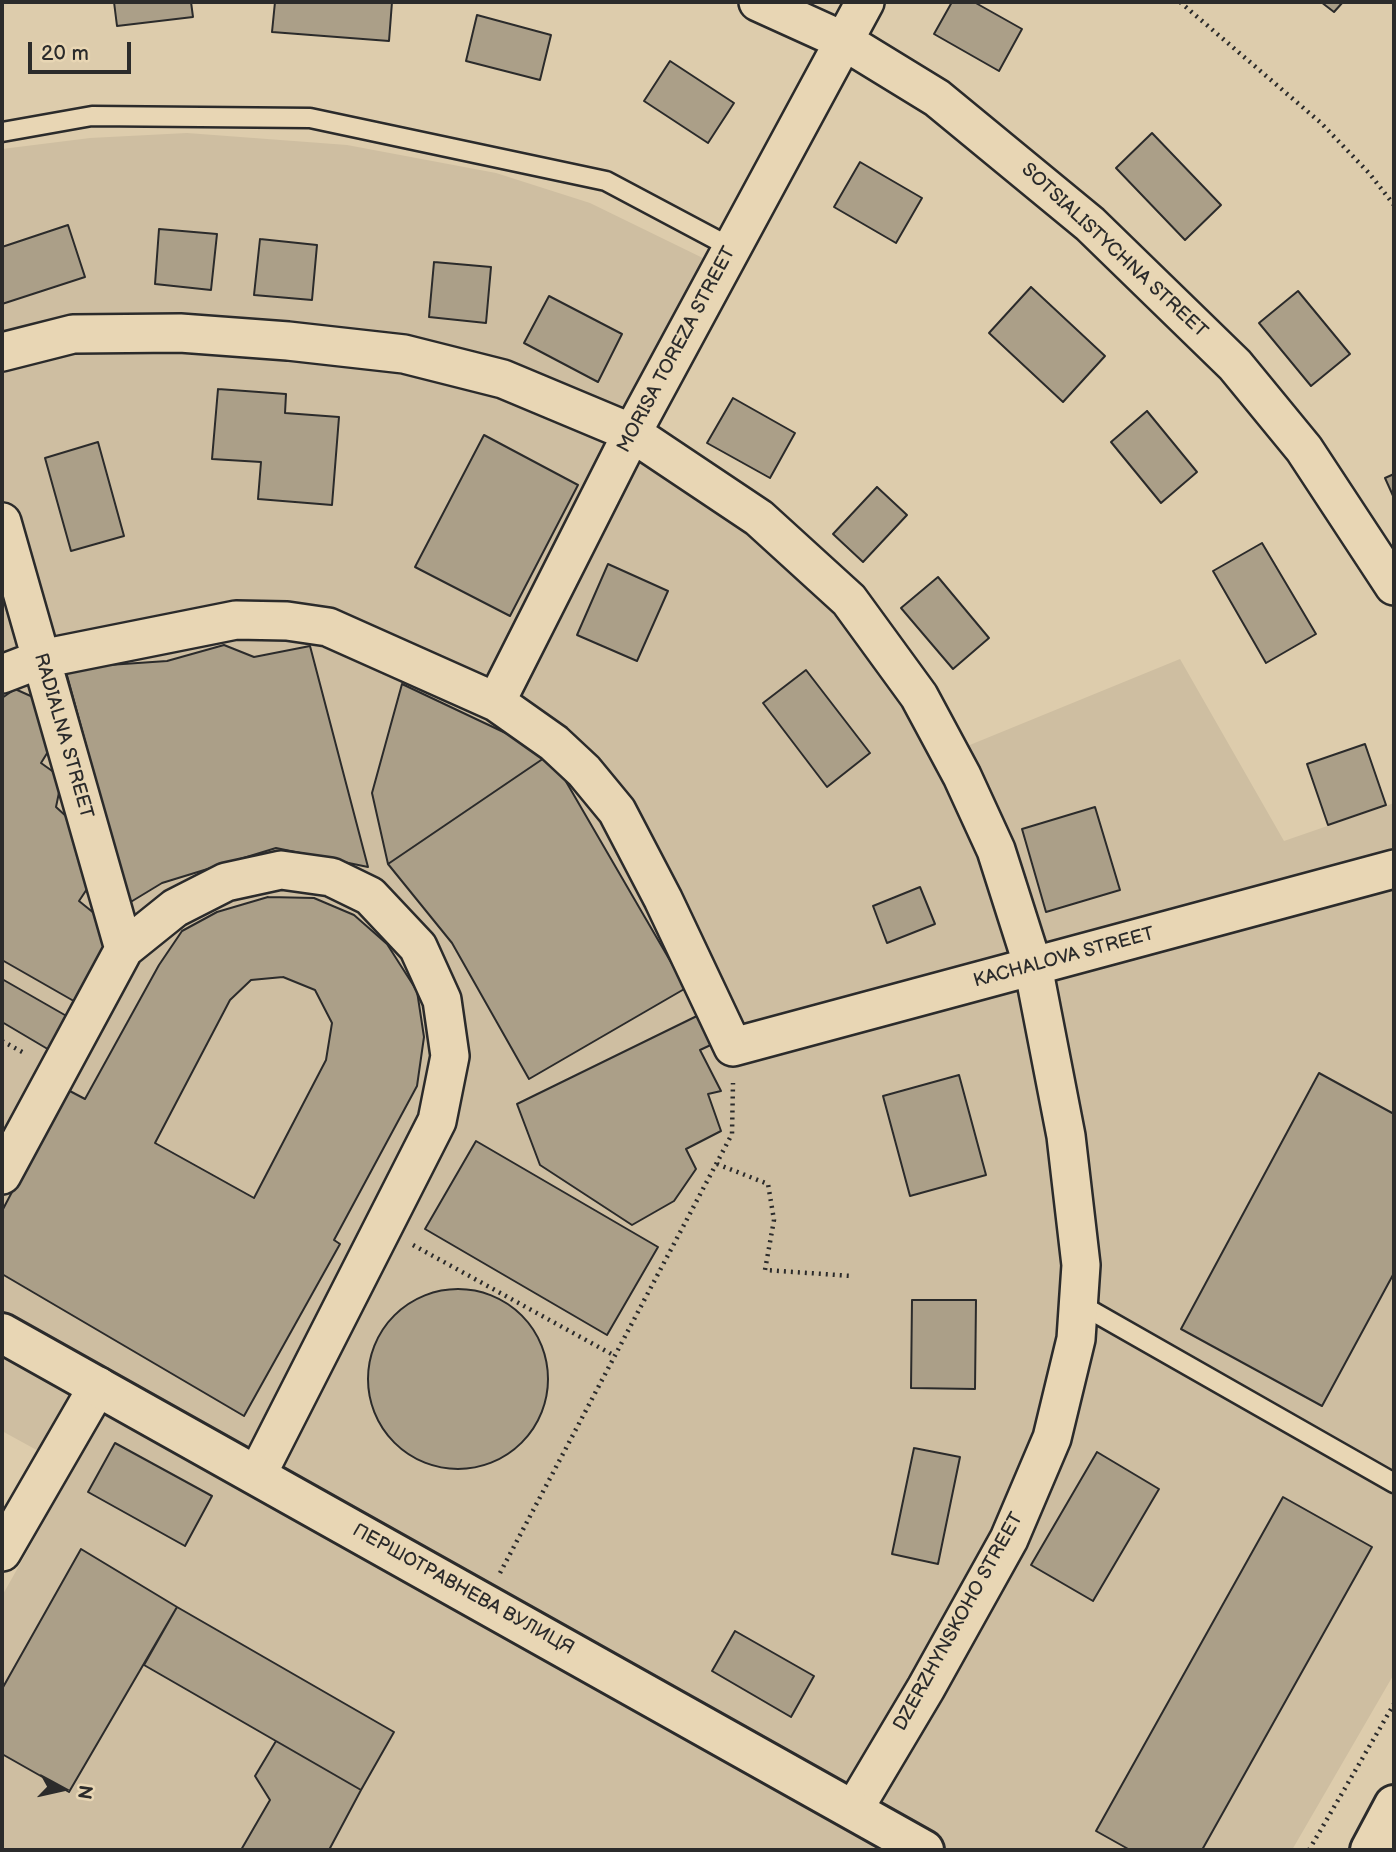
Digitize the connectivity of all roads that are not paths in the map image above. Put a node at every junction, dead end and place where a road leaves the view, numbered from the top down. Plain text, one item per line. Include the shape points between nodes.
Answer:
1 (758, 2) edge
2 (865, 2) edge
3 (844, 41) junction
4 (2, 132) edge
5 (732, 248) junction
6 (2, 352) edge
7 (632, 433) junction
8 (2, 522) edge
9 (1394, 586) edge
10 (41, 659) junction
11 (2, 674) edge
12 (496, 702) junction
13 (1394, 869) edge
14 (124, 949) junction
15 (1033, 966) junction
16 (2, 1175) edge
17 (1078, 1303) junction
18 (2, 1333) edge
19 (98, 1386) junction
20 (257, 1475) junction
21 (1394, 1483) edge
22 (2, 1552) edge
23 (1394, 1805) edge
24 (854, 1809) junction
25 (924, 1850) edge
26 (1370, 1850) edge

1 - 3 street, SOTSIALISTYCHNA STREET
2 - 3 street, MORISA TOREZA STREET
3 - 5 street, MORISA TOREZA STREET
3 - 9 street, SOTSIALISTYCHNA STREET via 937,98 1017,162 1208,338 1304,449
4 - 5 lane via 92,116 310,118 606,181
5 - 7 street, MORISA TOREZA STREET
6 - 7 street, DZERZHYNSKOHO STREET via 73,334 180,333 404,354 503,379
7 - 12 street, MORISA TOREZA STREET
7 - 15 street, DZERZHYNSKOHO STREET via 760,518 849,600 919,696 962,776 996,850
8 - 10 street, RADIALNA STREET
10 - 11 street
10 - 12 street via 236,620 287,621 328,627
10 - 14 street, RADIALNA STREET
12 - 15 street, KACHALOVA STREET via 554,743 617,811 733,1047
13 - 15 street, KACHALOVA STREET
14 - 16 street
14 - 20 street via 175,908 226,882 281,870 331,877 370,896 418,947 442,1000 450,1056 437,1121
15 - 17 street, DZERZHYNSKOHO STREET via 1066,1136 1081,1265
17 - 21 lane
17 - 24 street, DZERZHYNSKOHO STREET via 1076,1339 1052,1438 1009,1539
18 - 19 main road, ПЕРШОТРАВНЕВА ВУЛИЦЯ
19 - 20 main road, ПЕРШОТРАВНЕВА ВУЛИЦЯ
19 - 22 street
20 - 24 main road, ПЕРШОТРАВНЕВА ВУЛИЦЯ
23 - 26 main road
24 - 25 main road, ПЕРШОТРАВНЕВА ВУЛИЦЯ

